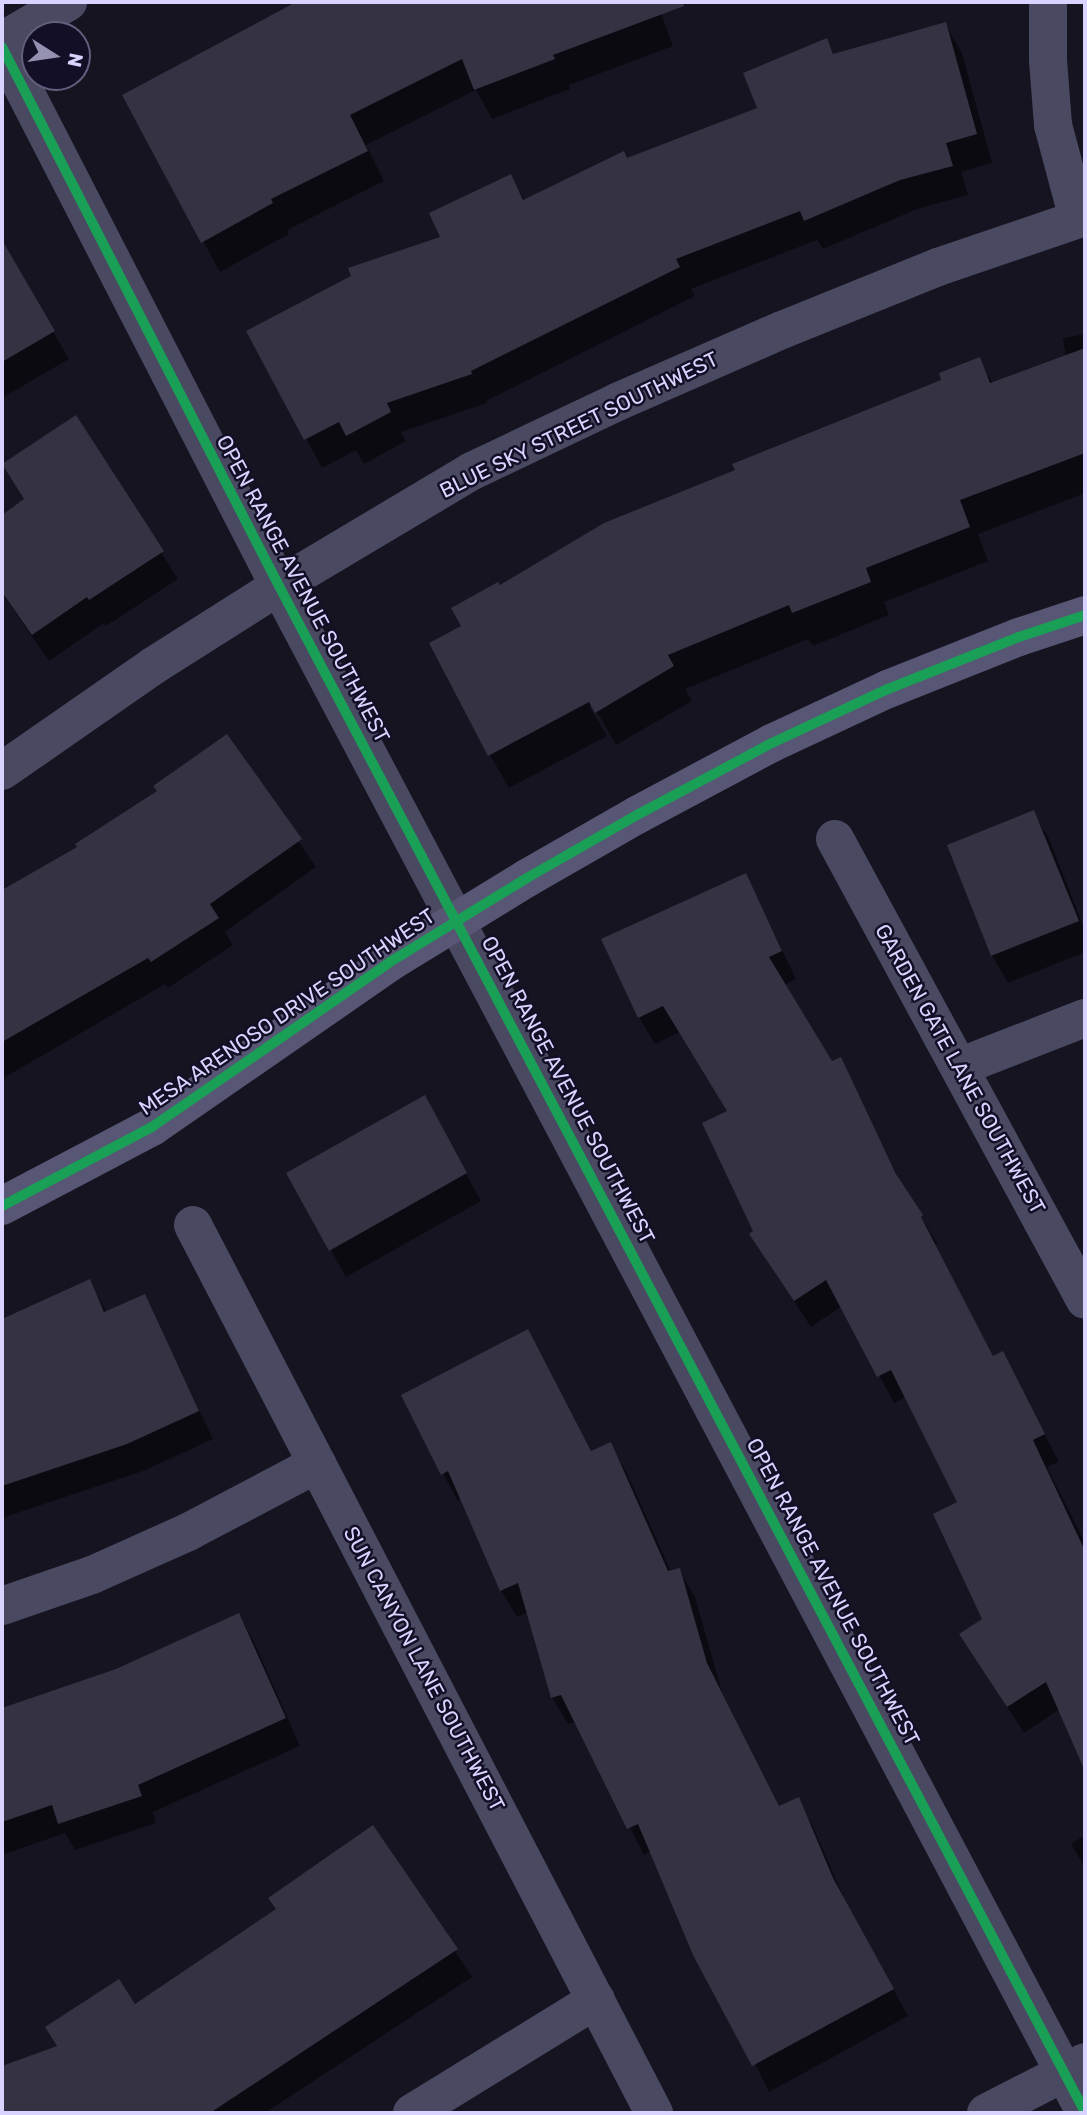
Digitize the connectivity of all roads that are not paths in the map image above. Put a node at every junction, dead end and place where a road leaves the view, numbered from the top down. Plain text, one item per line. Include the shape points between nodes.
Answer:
1 (68, 2) edge
2 (1048, 2) edge
3 (2, 41) edge
4 (2, 47) edge
5 (1082, 218) edge
6 (279, 586) junction
7 (1085, 615) edge
8 (2, 771) edge
9 (835, 839) dead end
10 (458, 921) junction
11 (1085, 1018) edge
12 (959, 1067) junction
13 (2, 1206) edge
14 (193, 1225) dead end
15 (1085, 1300) edge
16 (317, 1464) junction
17 (2, 1606) edge
18 (596, 2000) junction
19 (1075, 2068) edge
20 (1085, 2112) edge
21 (412, 2113) edge
22 (654, 2113) edge
23 (986, 2113) edge

1 - 3 street
2 - 5 street via 1053,125
4 - 6 street, OPEN RANGE AVENUE SOUTHWEST
5 - 6 street, BLUE SKY STREET SOUTHWEST via 938,267 617,402 472,471
6 - 8 street, BLUE SKY STREET SOUTHWEST
6 - 10 street, OPEN RANGE AVENUE SOUTHWEST
7 - 10 street, MESA ARENOSO DRIVE SOUTHWEST via 888,689 772,743 626,821
9 - 12 street, GARDEN GATE LANE SOUTHWEST
10 - 13 street, MESA ARENOSO DRIVE SOUTHWEST via 390,962 152,1127
10 - 19 street, OPEN RANGE AVENUE SOUTHWEST
11 - 12 street
12 - 15 street, GARDEN GATE LANE SOUTHWEST
14 - 16 street, SUN CANYON LANE SOUTHWEST
16 - 17 street via 176,1538 92,1575
16 - 18 street, SUN CANYON LANE SOUTHWEST
18 - 21 street
18 - 22 street, SUN CANYON LANE SOUTHWEST
19 - 20 street, OPEN RANGE AVENUE SOUTHWEST
19 - 23 street

